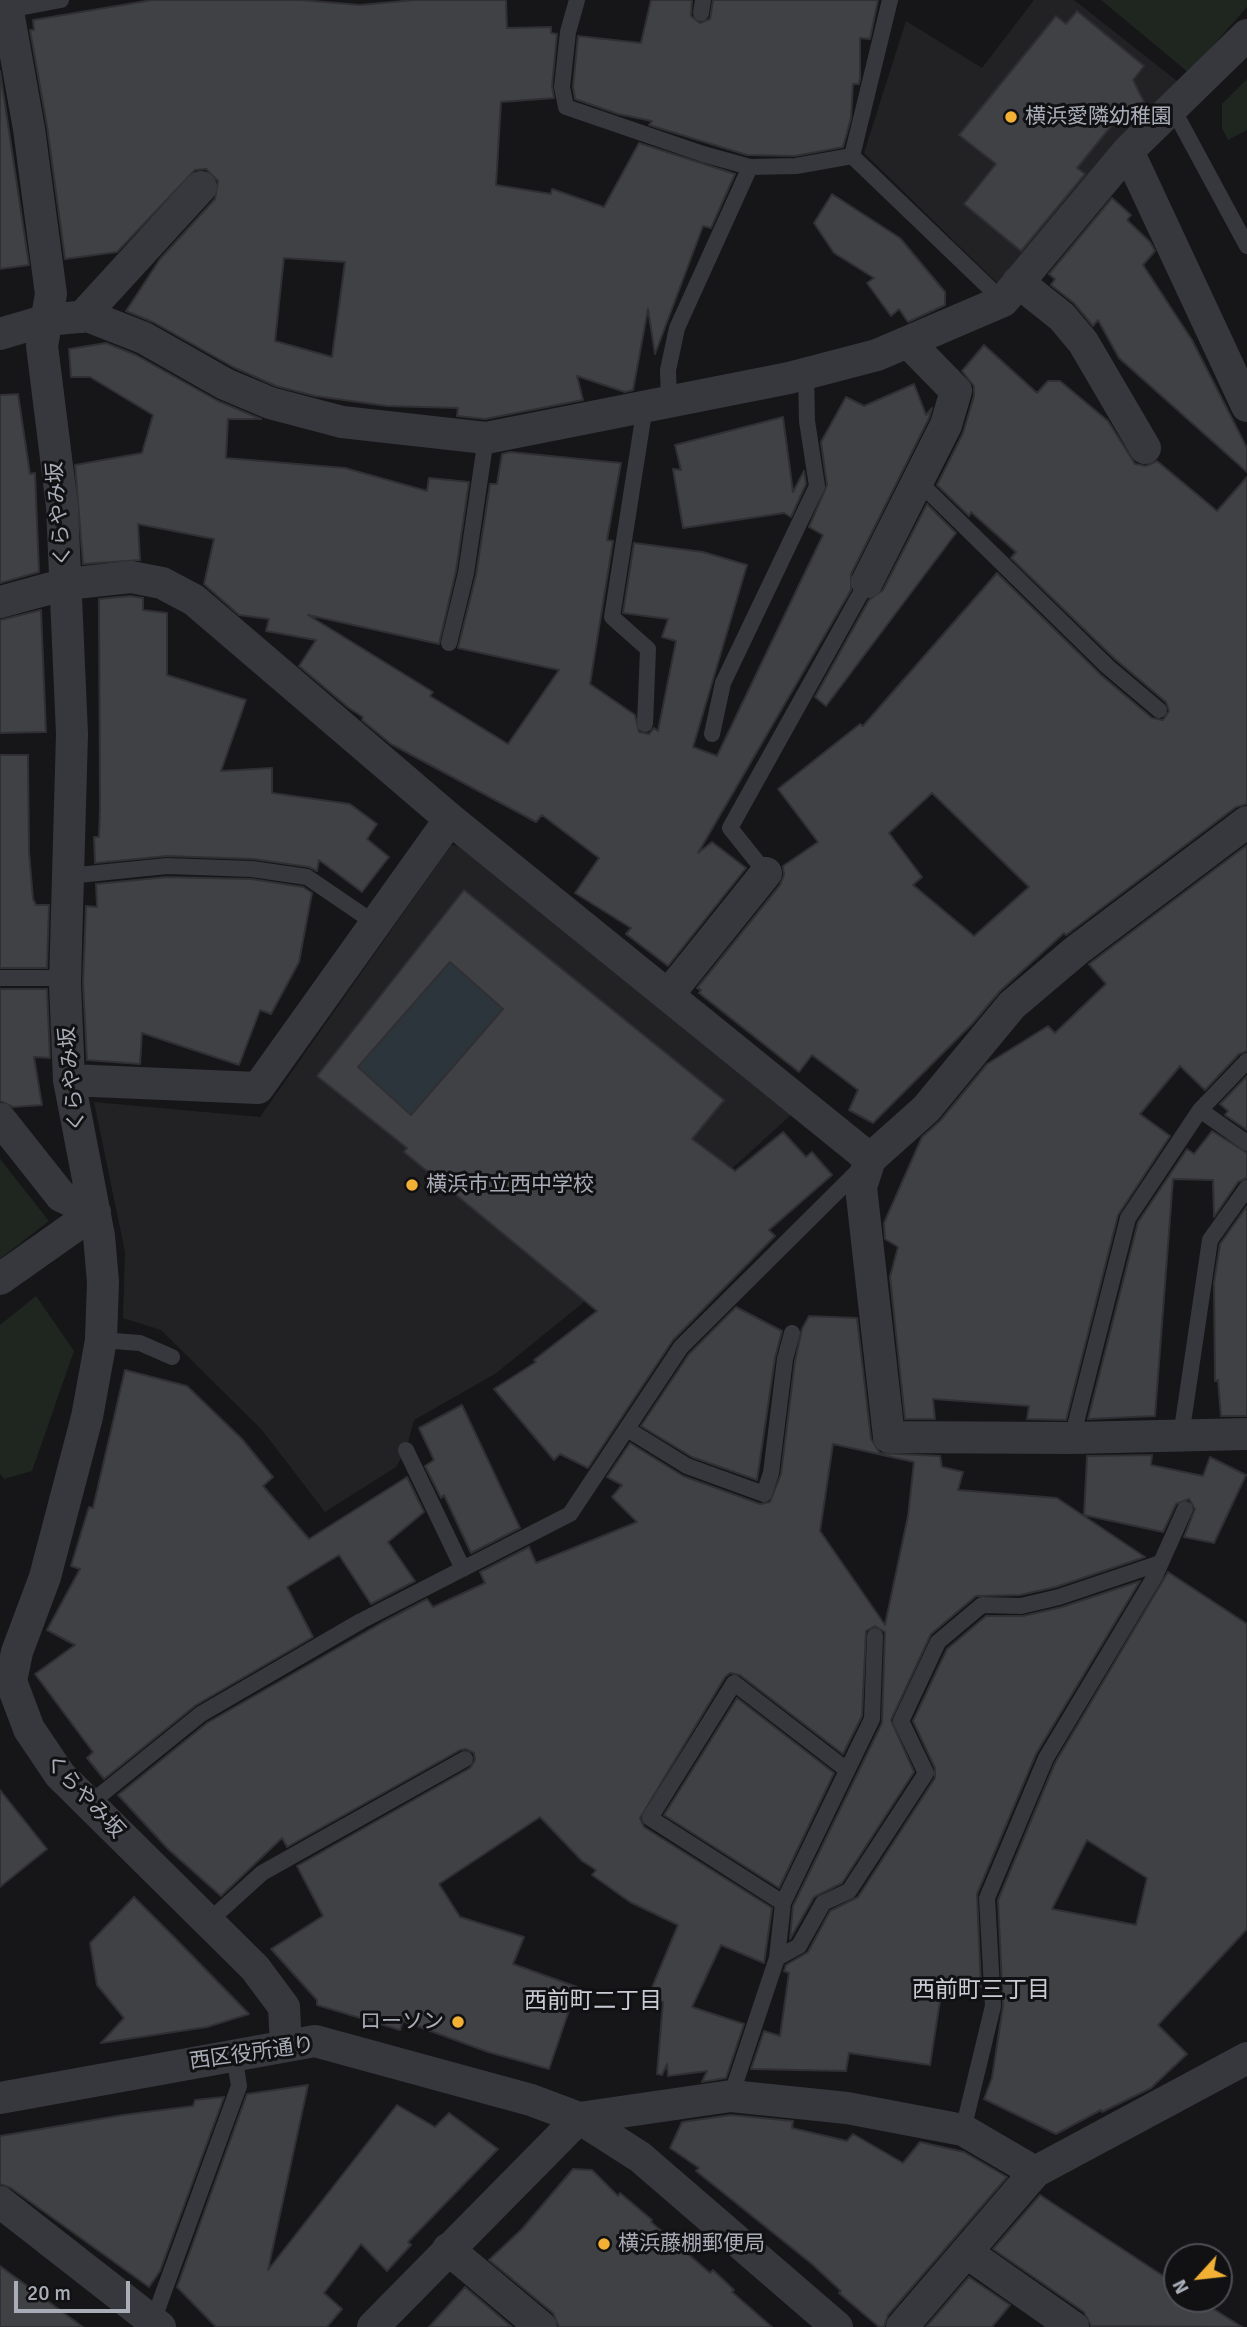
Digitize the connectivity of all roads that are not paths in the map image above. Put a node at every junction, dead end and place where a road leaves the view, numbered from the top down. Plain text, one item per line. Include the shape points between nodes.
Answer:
1 (61, 0) edge
2 (577, 0) edge
3 (890, 0) edge
4 (7, 5) edge
5 (1247, 35) edge
6 (1173, 109) junction
7 (1128, 151) junction
8 (852, 156) junction
9 (750, 167) junction
10 (201, 187) dead end
11 (1247, 246) edge
12 (1011, 292) junction
13 (82, 317) junction
14 (47, 320) junction
15 (0, 334) edge
16 (908, 342) junction
17 (806, 373) junction
18 (657, 404) junction
19 (1247, 406) edge
20 (486, 438) junction
21 (1146, 448) dead end
22 (919, 482) junction
23 (867, 582) joint
24 (66, 584) junction
25 (0, 602) edge
26 (449, 643) dead end
27 (1159, 710) dead end
28 (645, 724) dead end
29 (712, 734) dead end
30 (450, 819) junction
31 (1247, 822) edge
32 (766, 873) joint
33 (68, 876) junction
34 (376, 924) junction
35 (0, 978) edge
36 (65, 978) junction
37 (668, 995) junction
38 (1247, 1061) edge
39 (69, 1080) junction
40 (1200, 1110) junction
41 (0, 1119) edge
42 (1247, 1143) edge
43 (870, 1159) junction
44 (1247, 1188) edge
45 (94, 1212) junction
46 (0, 1279) edge
47 (792, 1333) dead end
48 (101, 1340) junction
49 (172, 1357) dead end
50 (627, 1429) junction
51 (1247, 1434) edge
52 (1181, 1436) junction
53 (1072, 1438) junction
54 (406, 1450) dead end
55 (1185, 1509) dead end
56 (1160, 1563) junction
57 (463, 1569) junction
58 (875, 1636) dead end
59 (872, 1719) junction
60 (901, 1720) junction
61 (465, 1759) dead end
62 (847, 1770) junction
63 (88, 1805) junction
64 (783, 1903) junction
65 (208, 1922) junction
66 (777, 1958) junction
67 (286, 2046) junction
68 (234, 2055) junction
69 (1247, 2058) edge
70 (731, 2096) junction
71 (0, 2098) edge
72 (579, 2118) junction
73 (964, 2130) junction
74 (1035, 2172) junction
75 (0, 2202) edge
76 (448, 2249) junction
77 (966, 2252) junction
78 (157, 2324) edge
79 (373, 2327) edge
80 (541, 2327) edge
81 (837, 2327) edge
82 (902, 2327) edge
83 (1073, 2327) edge

1 - 4 lane
2 - 9 lane via 562,87 566,107
3 - 8 lane
4 - 14 street, くらやみ坂 via 51,294
5 - 6 street
6 - 7 street
6 - 11 lane
7 - 12 street
7 - 19 street
8 - 9 lane via 796,166
8 - 12 lane
9 - 18 lane via 677,328
10 - 13 street
12 - 16 street
12 - 21 street via 1062,317 1083,342
13 - 14 street
13 - 20 street via 144,338 225,384 270,402 342,422
14 - 15 street
14 - 24 street, くらやみ坂 via 42,346 62,506
16 - 17 street
16 - 22 street via 956,391 946,425
17 - 18 street
17 - 29 lane via 807,421 817,486 723,683
18 - 20 street
18 - 28 lane via 612,617 648,649
20 - 26 lane via 466,573
22 - 23 street
22 - 27 lane via 1108,667
23 - 32 lane via 730,828
24 - 25 street
24 - 30 street via 131,577 162,583 194,600
24 - 33 street, くらやみ坂 via 72,734
30 - 34 street
30 - 37 street
31 - 43 street via 1038,981 1012,1005 926,1109
32 - 37 street
33 - 34 lane via 167,866 251,869 307,877
33 - 36 street, くらやみ坂
34 - 39 street via 258,1088
35 - 36 lane
36 - 39 street, くらやみ坂
37 - 43 street
38 - 40 lane
39 - 45 street, くらやみ坂
40 - 42 lane
40 - 53 lane via 1128,1218
41 - 45 street via 61,1196
43 - 50 lane via 681,1347
43 - 53 street via 861,1187 889,1437
44 - 52 lane via 1210,1240
45 - 46 street
45 - 48 street, くらやみ坂 via 103,1282
47 - 50 lane via 764,1494 687,1466
48 - 49 lane via 140,1343
48 - 63 street, くらやみ坂 via 87,1417 44,1577 10,1681 40,1749
50 - 57 lane via 570,1514
51 - 52 street
52 - 53 street
54 - 57 lane
55 - 56 lane
56 - 60 lane via 1021,1606 982,1605 938,1642
56 - 73 lane via 1046,1758 987,1898 993,2006
57 - 63 lane via 361,1620 201,1714
58 - 59 lane
59 - 60 lane
59 - 62 lane
60 - 66 lane via 926,1773 849,1891 823,1903 799,1946
61 - 65 lane via 262,1873
62 - 64 lane
62 - 64 lane via 734,1683 650,1818
63 - 65 street, くらやみ坂
64 - 66 lane
65 - 67 street, くらやみ坂 via 255,1968 284,2007
66 - 70 lane
67 - 68 street, 西区役所通り
67 - 72 street, 西区役所通り via 316,2041 531,2100
68 - 71 street, 西区役所通り
68 - 78 lane via 239,2087
69 - 74 street
70 - 72 street
70 - 73 street via 847,2108
72 - 76 street
72 - 81 street, 西区役所通り via 640,2157
73 - 74 street
74 - 77 street
75 - 78 street
76 - 79 street
76 - 80 street
77 - 82 street
77 - 83 street

